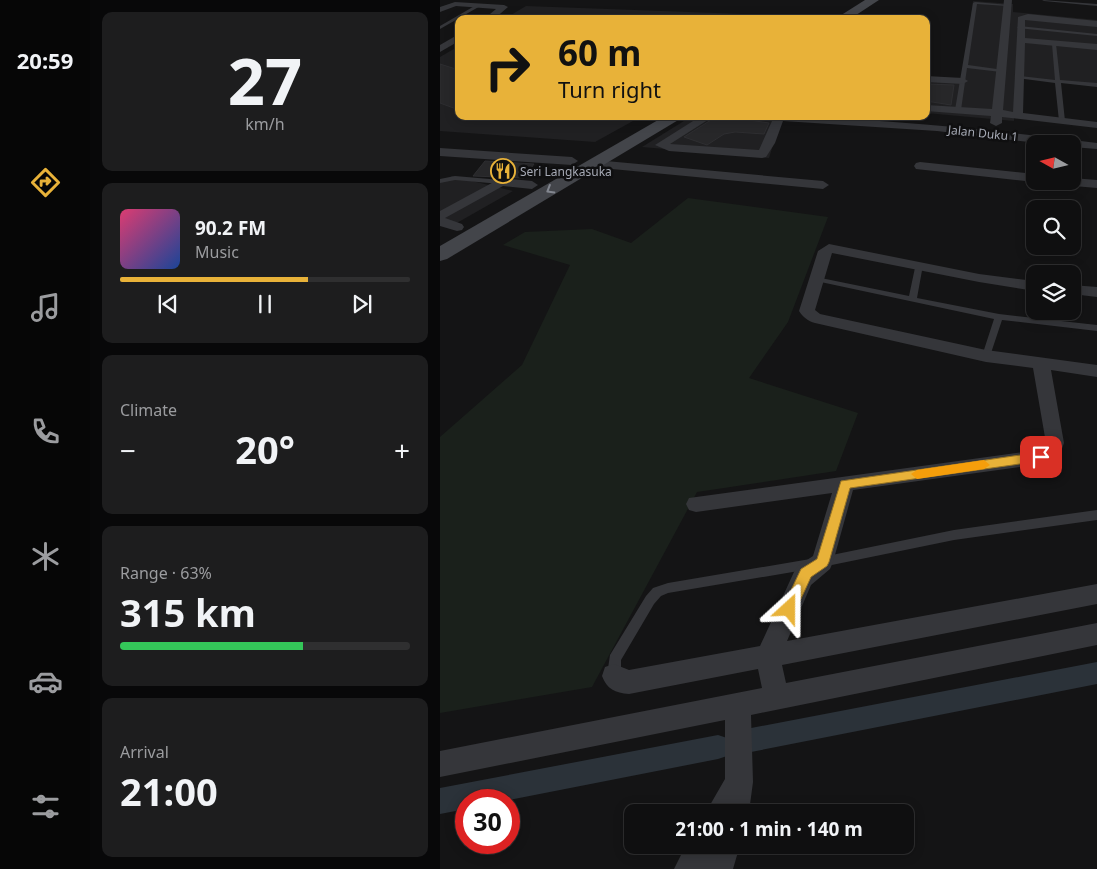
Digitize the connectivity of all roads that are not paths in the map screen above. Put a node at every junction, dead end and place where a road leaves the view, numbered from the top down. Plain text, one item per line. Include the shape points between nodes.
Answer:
1 (854, 0) edge
2 (873, 0) edge
3 (1044, 2) edge
4 (480, 5) junction
5 (1013, 6) edge
6 (1097, 6) edge
7 (440, 10) edge
8 (463, 15) edge
9 (493, 15) edge
10 (837, 15) edge
11 (455, 19) edge
12 (1096, 21) edge
13 (1019, 27) junction
14 (440, 28) edge
15 (1096, 34) edge
16 (455, 39) edge
17 (1020, 40) junction
18 (1054, 44) junction
19 (1096, 47) edge
20 (441, 48) edge
21 (1097, 58) edge
22 (965, 66) junction
23 (1001, 70) junction
24 (1020, 78) junction
25 (930, 79) edge
26 (962, 81) junction
27 (1059, 82) junction
28 (1097, 85) edge
29 (930, 108) edge
30 (958, 110) junction
31 (930, 116) edge
32 (1018, 116) junction
33 (996, 118) junction
34 (645, 120) edge
35 (670, 120) edge
36 (702, 120) edge
37 (777, 120) edge
38 (821, 120) edge
39 (1062, 121) junction
40 (1097, 125) edge
41 (1097, 136) edge
42 (1097, 146) edge
43 (440, 152) edge
44 (572, 161) junction
45 (595, 164) junction
46 (920, 166) dead end
47 (1026, 177) edge
48 (440, 181) edge
49 (501, 182) junction
50 (1081, 183) edge
51 (532, 184) junction
52 (1097, 184) edge
53 (822, 185) dead end
54 (440, 216) edge
55 (440, 221) edge
56 (458, 227) junction
57 (440, 237) edge
58 (440, 256) edge
59 (919, 265) junction
60 (816, 278) junction
61 (1026, 285) edge
62 (1081, 290) edge
63 (1097, 292) edge
64 (913, 299) junction
65 (999, 317) junction
66 (1097, 328) edge
67 (986, 356) junction
68 (1041, 365) junction
69 (1097, 371) edge
70 (845, 484) junction
71 (696, 504) dead end
72 (1097, 515) edge
73 (822, 562) junction
74 (1097, 594) edge
75 (1097, 634) edge
76 (768, 656) junction
77 (614, 676) joint
78 (776, 697) junction
79 (738, 705) junction
80 (440, 764) edge
81 (739, 782) junction
82 (725, 804) edge
83 (736, 804) edge
84 (696, 854) edge
85 (723, 854) edge
86 (689, 869) edge
87 (718, 869) edge

1 - 10 main road
2 - 10 main road
3 - 6 lane
4 - 7 street via 455,4
4 - 8 lane
4 - 9 street via 504,7
5 - 12 street
5 - 22 lane via 975,3
5 - 23 street
11 - 14 lane
12 - 13 street via 1028,17 1021,19
12 - 15 lane
13 - 15 lane
13 - 17 street
15 - 19 lane
16 - 20 street
17 - 18 street
17 - 24 street
18 - 19 street
18 - 27 lane
19 - 21 street
22 - 23 lane
22 - 26 lane
23 - 33 street
24 - 27 lane
24 - 32 street
25 - 26 street
26 - 30 lane
27 - 28 lane
27 - 39 lane
29 - 30 street
30 - 33 street
31 - 33 street
32 - 33 street
32 - 39 street
33 - 41 street
34 - 44 main road
35 - 45 main road
36 - 37 street via 661,145 762,154 770,143
38 - 42 street, Jalan Duku 1 via 937,128
39 - 40 street
43 - 44 street
44 - 51 main road
45 - 53 street
45 -> 58 main road
46 - 47 street
48 - 49 lane via 455,178
49 - 51 street
49 - 54 street
50 - 52 street
51 - 56 main road
55 - 56 street
56 - 57 main road
59 - 60 street via 829,248
59 - 61 street
59 - 64 lane
60 - 64 lane
60 - 67 street via 807,312 814,318
62 - 63 street
64 - 65 lane
65 - 66 lane
65 - 67 lane
67 - 68 street
68 - 69 street
68 - 70 street via 1055,443 1052,452 1041,457
70 - 71 street
70 - 73 street
72 - 73 lane via 954,535
73 - 76 street via 802,579
73 - 77 lane via 657,592 615,659
74 - 76 street
75 - 78 street
76 - 77 street via 630,682 620,681
76 - 78 street
78 - 79 street
79 - 80 street
79 - 81 street
81 - 82 street
81 - 83 street
84 - 86 street
85 - 87 street

